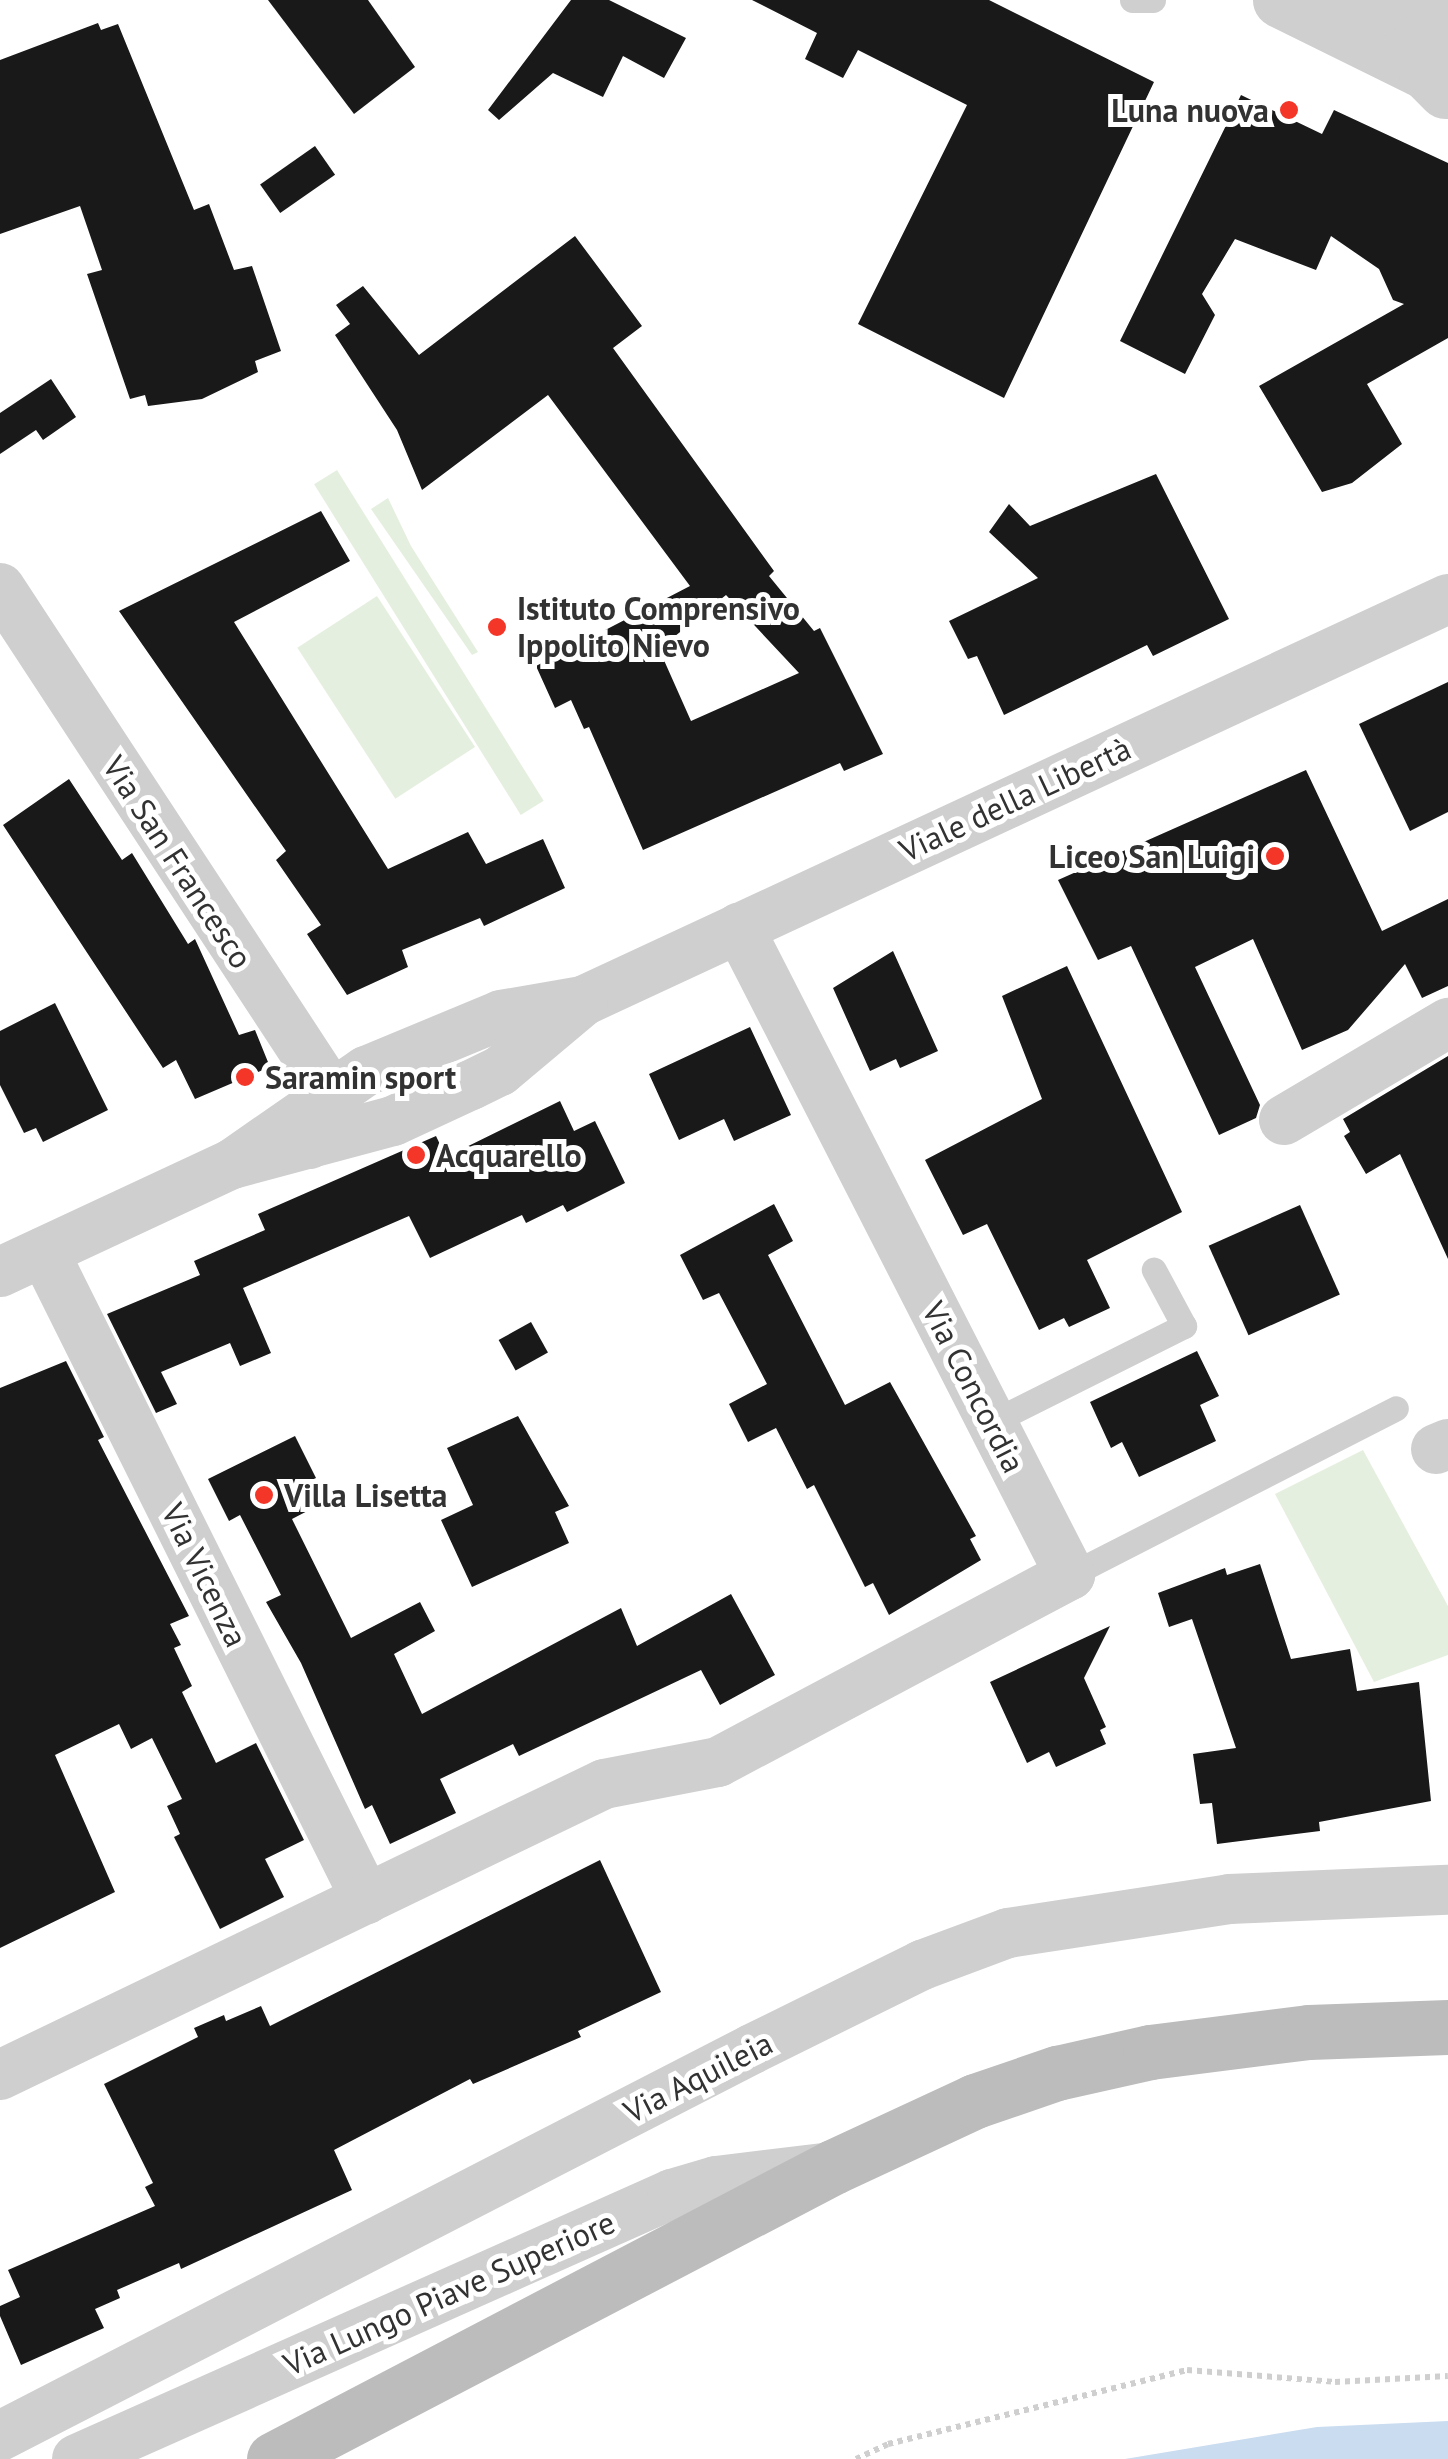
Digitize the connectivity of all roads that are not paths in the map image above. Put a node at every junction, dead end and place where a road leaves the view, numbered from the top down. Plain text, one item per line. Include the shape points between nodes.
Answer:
1 (1132, 0) edge
2 (1152, 0) edge
3 (1280, 0) edge
4 (1326, 0) edge
5 (1440, 8) edge
6 (1437, 82) edge
7 (0, 588) edge
8 (1448, 600) edge
9 (739, 928) junction
10 (583, 1001) junction
11 (1448, 1023) edge
12 (322, 1102) junction
13 (1284, 1120) dead end
14 (22, 1262) edge
15 (1154, 1270) dead end
16 (1396, 1408) dead end
17 (992, 1422) junction
18 (1070, 1575) junction
19 (1448, 1890) edge
20 (366, 1899) junction
21 (1448, 2027) edge
22 (0, 2074) edge
23 (833, 2167) junction
24 (0, 2436) edge
25 (77, 2459) edge
26 (274, 2459) edge

1 - 2 lane
3 - 6 street
4 - 5 street
5 - 6 street via 1420,38
7 - 12 street, Via San Francesco
8 - 9 street, Viale della Libertà
9 - 10 street, Viale della Libertà
9 - 17 street, Via Concordia
10 - 12 street, Viale della Libertà via 501,1014
10 - 12 street, Viale della Libertà via 500,1071 393,1120
11 - 13 street
12 - 14 street, Viale della Libertà via 222,1169
14 - 20 street, Via Vicenza
15 - 17 lane via 1184,1326
16 - 18 lane
17 - 18 street, Via Concordia
18 - 20 street via 718,1762 604,1784
19 - 24 street, Via Aquileia via 1229,1899 991,1939 752,2049
20 - 22 street
21 - 23 main road, Via Lungo Piave Superiore via 1309,2032 1094,2064 974,2101
23 - 25 street, Via Lungo Piave Superiore via 672,2194
23 - 26 main road, Via Lungo Piave Superiore

